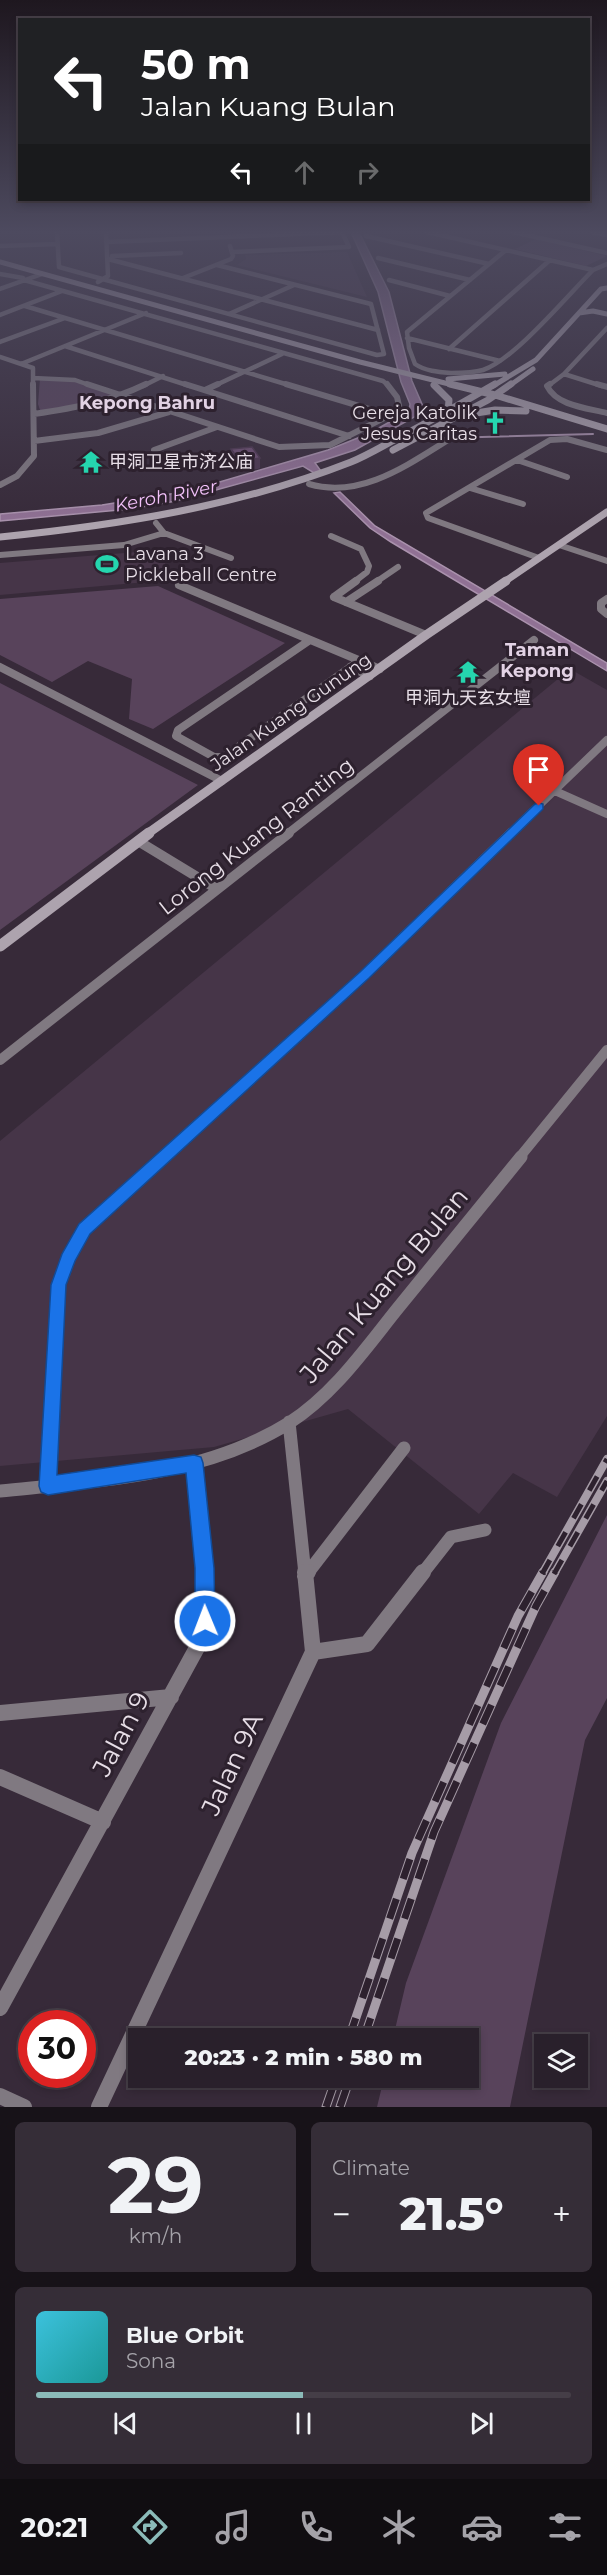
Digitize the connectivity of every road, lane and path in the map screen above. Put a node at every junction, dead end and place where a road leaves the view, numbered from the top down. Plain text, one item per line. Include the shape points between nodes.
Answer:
1 (32, 330) edge
2 (103, 330) edge
3 (110, 330) edge
4 (200, 330) edge
5 (245, 330) edge
6 (289, 330) edge
7 (378, 330) edge
8 (409, 330) edge
9 (470, 330) edge
10 (535, 330) edge
11 (564, 330) edge
12 (605, 330) edge
13 (600, 336) junction
14 (407, 338) junction
15 (607, 338) edge
16 (566, 339) dead end
17 (0, 342) edge
18 (65, 346) junction
19 (449, 349) junction
20 (282, 354) junction
21 (0, 357) edge
22 (500, 361) junction
23 (21, 364) junction
24 (520, 368) junction
25 (244, 372) junction
26 (564, 374) junction
27 (163, 376) junction
28 (524, 376) junction
29 (33, 378) junction
30 (423, 379) junction
31 (434, 385) junction
32 (521, 387) dead end
33 (607, 387) edge
34 (205, 390) junction
35 (482, 392) junction
36 (495, 395) junction
37 (524, 395) dead end
38 (121, 396) junction
39 (475, 396) junction
40 (488, 400) junction
41 (535, 407) junction
42 (526, 411) junction
43 (170, 412) junction
44 (448, 412) junction
45 (607, 413) edge
46 (34, 414) junction
47 (390, 415) junction
48 (455, 418) junction
49 (217, 427) junction
50 (607, 429) edge
51 (607, 435) edge
52 (350, 436) junction
53 (448, 440) dead end
54 (34, 441) junction
55 (154, 450) dead end
56 (607, 450) edge
57 (517, 460) junction
58 (567, 477) dead end
59 (309, 484) junction
60 (0, 485) edge
61 (470, 488) junction
62 (523, 504) dead end
63 (605, 516) edge
64 (156, 523) junction
65 (164, 533) junction
66 (331, 536) dead end
67 (3, 540) edge
68 (559, 545) junction
69 (0, 555) edge
70 (231, 558) dead end
71 (539, 558) junction
72 (607, 561) edge
73 (398, 567) dead end
74 (178, 585) dead end
75 (607, 599) edge
76 (346, 602) junction
77 (607, 614) edge
78 (426, 635) junction
79 (310, 640) junction
80 (534, 640) dead end
81 (359, 661) junction
82 (350, 667) junction
83 (380, 669) junction
84 (2, 670) edge
85 (370, 676) junction
86 (607, 740) edge
87 (222, 781) junction
88 (555, 791) junction
89 (607, 814) edge
90 (138, 841) junction
91 (217, 889) junction
92 (0, 946) edge
93 (607, 1050) edge
94 (0, 1060) edge
95 (289, 1422) junction
96 (404, 1448) dead end
97 (194, 1463) junction
98 (48, 1486) junction
99 (0, 1491) edge
100 (485, 1530) dead end
101 (305, 1576) junction
102 (313, 1652) junction
103 (171, 1697) junction
104 (0, 1713) edge
105 (0, 1778) edge
106 (103, 1822) junction
107 (0, 2008) edge
108 (0, 2096) edge
109 (24, 2107) edge
110 (99, 2107) edge

1 - 17 street
2 - 18 street
3 - 25 street
4 - 20 street
5 - 30 main road
6 - 7 street via 377,355 384,354
8 - 14 street
9 - 19 street
10 - 22 street
11 - 24 main road via 544,353
12 - 13 street
13 - 15 street
13 - 26 street
14 - 19 street
14 - 22 street via 414,363 431,370 475,372
16 - 28 main road
18 - 23 street
18 - 27 street
19 - 22 street
20 - 25 street
20 - 47 street via 383,381 391,386 400,402 400,410
21 - 23 street
23 - 29 street via 33,368
24 - 30 main road via 477,378
24 - 35 main road
25 - 34 street
25 - 47 street
26 - 33 street
26 - 45 street via 547,386 548,393 556,399
27 - 34 street
27 - 38 street
28 - 32 main road
28 - 36 main road
29 - 38 street via 75,380
29 - 46 street
30 - 31 main road
30 - 35 main road
31 - 39 main road
31 - 44 main road via 450,400
34 - 52 street
35 - 36 main road
35 - 39 main road
36 - 40 main road
36 - 41 main road
37 - 41 main road
38 - 43 street
38 - 46 street via 78,408
39 - 40 main road
39 - 44 main road
40 - 42 main road
40 - 48 main road
41 - 50 main road
42 - 48 main road via 485,411
42 - 51 main road
43 - 49 street
43 - 54 street via 98,433
44 - 67 main road via 353,461 250,495 148,518
46 - 54 street
47 - 52 street
48 - 59 main road via 359,467
49 - 52 street via 279,447 330,445
49 - 55 street
53 - 59 street via 375,480 331,490
54 - 60 street via 34,456 22,472
56 - 57 street via 556,439
57 - 58 street
57 - 61 street
59 - 64 main road
61 - 62 street
61 - 71 street via 426,515
63 - 68 main road, Jalan Kuang Gunung
64 - 65 street
64 - 67 main road via 110,532
65 - 69 street via 135,543
65 - 70 street
66 - 76 street via 361,549 369,566 367,572 334,597
68 - 71 main road, Jalan Kuang Gunung
68 - 72 street
71 - 78 main road, Jalan Kuang Gunung
73 - 76 street
74 - 79 street
75 - 77 street via 601,603 601,609
76 - 78 street
78 - 83 main road, Jalan Kuang Gunung
79 - 81 street
79 - 82 street via 178,730 176,736 214,757 224,757
80 - 91 street, Lorong Kuang Ranting
81 - 82 street
81 - 83 street
82 - 85 street
83 - 85 main road, Jalan Kuang Gunung
84 - 87 street
85 - 87 main road, Jalan Kuang Gunung
86 - 88 street
87 - 90 main road, Jalan Kuang Gunung
88 - 89 street
88 - 98 street via 364,975 85,1229 67,1259 58,1285
90 - 91 street
90 - 92 main road, Jalan Kuang Gunung
91 - 94 street, Lorong Kuang Ranting
93 - 95 street, Jalan Kuang Bulan via 340,1380
95 - 97 street, Jalan Kuang Bulan via 241,1446
95 - 101 street
96 - 101 street
97 - 98 street, Jalan Kuang Bulan
97 - 103 street, Jalan 9 via 204,1568 205,1633
98 - 99 street, Jalan Kuang Bulan
100 - 102 street via 451,1537 367,1644
101 - 102 street
102 - 110 street, Jalan 9A
103 - 104 street
103 - 106 street, Jalan 9
105 - 106 street
106 - 107 street, Jalan 9
108 - 109 street

